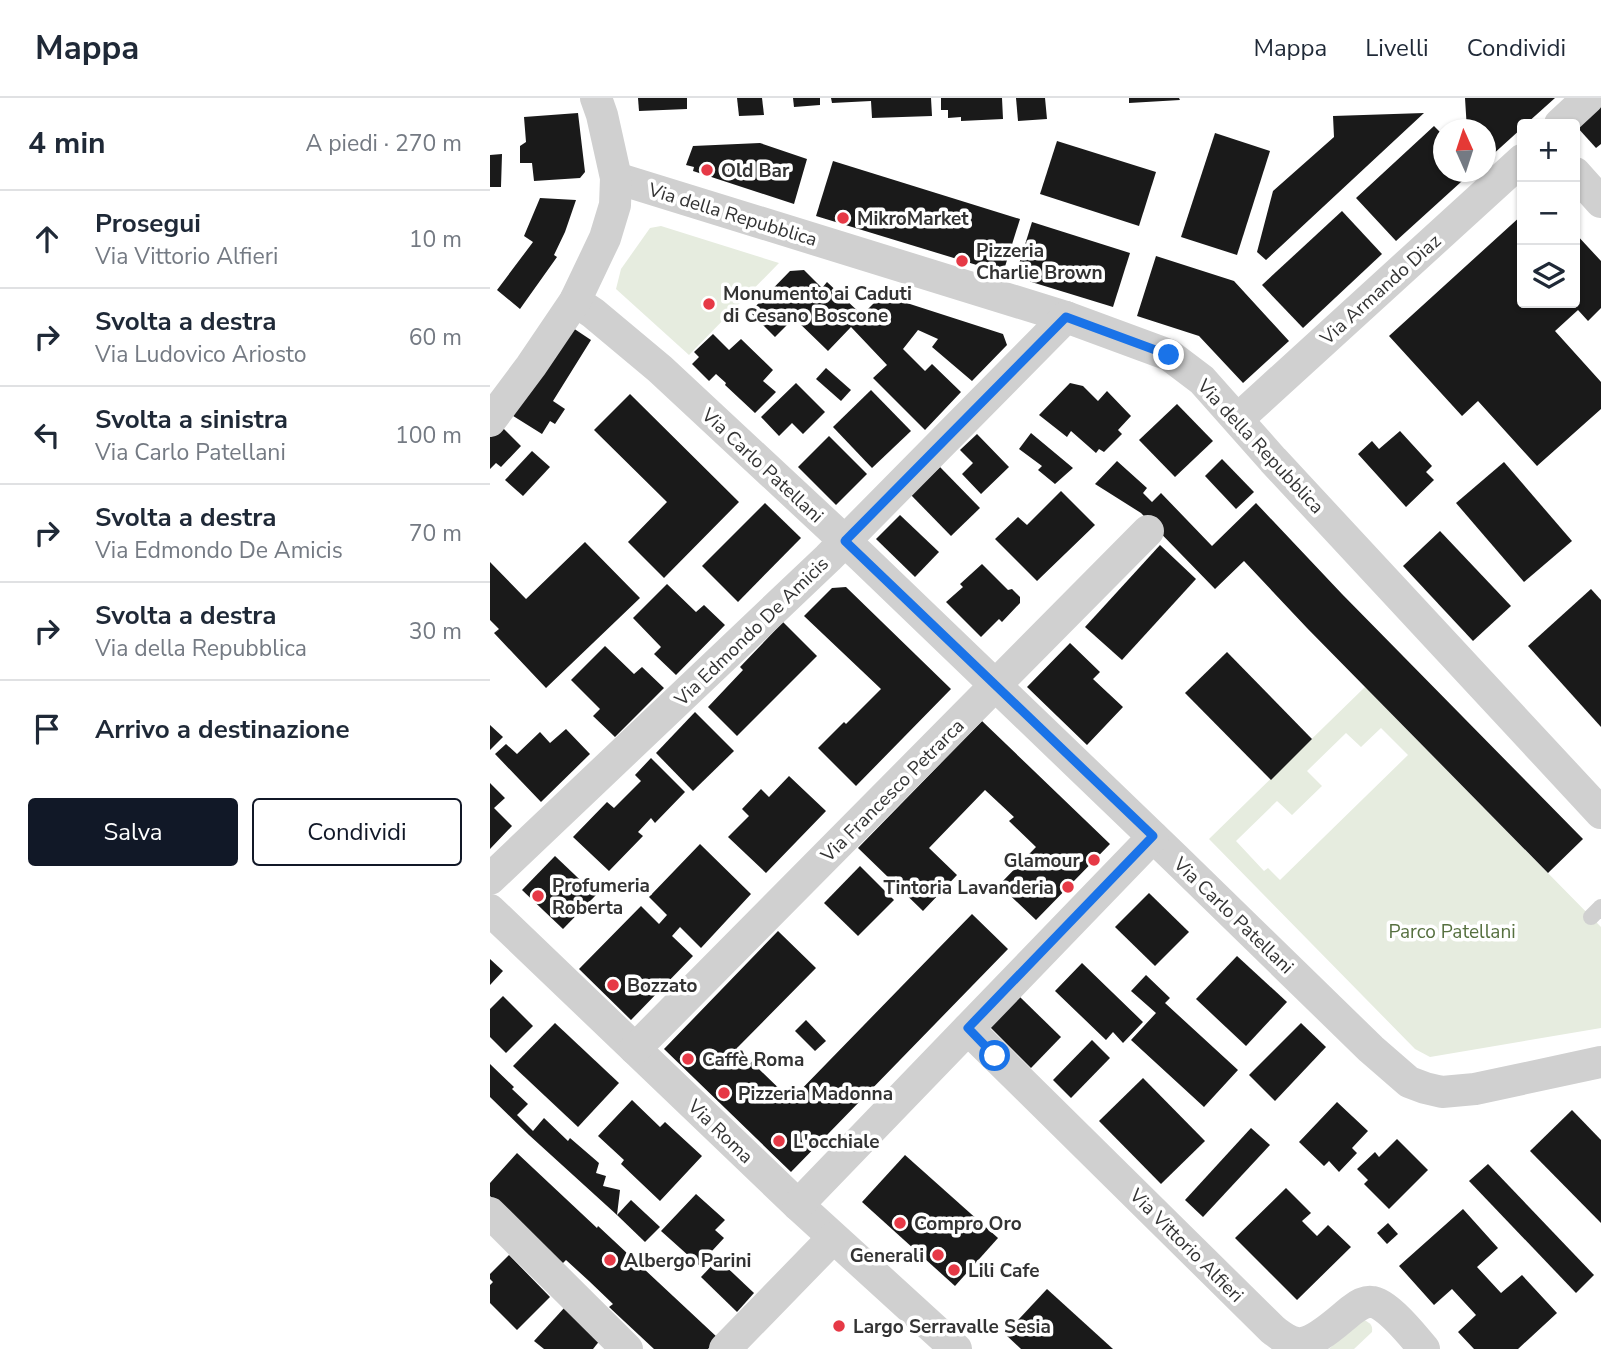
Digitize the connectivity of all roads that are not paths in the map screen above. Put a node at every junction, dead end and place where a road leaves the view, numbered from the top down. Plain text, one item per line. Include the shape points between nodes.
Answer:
1 (596, 98) edge
2 (1588, 98) edge
3 (1565, 119) edge
4 (1517, 165) edge
5 (616, 178) junction
6 (1580, 179) edge
7 (1601, 202) edge
8 (576, 301) junction
9 (1066, 317) junction
10 (1238, 419) junction
11 (490, 421) edge
12 (1148, 531) dead end
13 (845, 541) junction
14 (996, 685) junction
15 (1601, 813) edge
16 (1153, 836) junction
17 (490, 879) edge
18 (490, 910) edge
19 (968, 1028) junction
20 (635, 1049) junction
21 (1601, 1062) edge
22 (798, 1205) junction
23 (490, 1213) edge
24 (833, 1238) junction
25 (627, 1349) edge
26 (725, 1349) edge
27 (956, 1349) edge
28 (1424, 1349) edge

1 - 5 street
2 - 3 street
4 - 10 street, Via Armando Diaz
5 - 8 street via 606,239
5 - 9 street, Via della Repubblica
6 - 7 street
8 - 11 street
8 - 13 street, Via Carlo Patellani via 660,369
9 - 10 street, Via della Repubblica via 1169,355 1202,380
9 - 13 street, Via Edmondo De Amicis
10 - 15 street, Via della Repubblica
12 - 14 street, Via Francesco Petrarca
13 - 14 street, Via Carlo Patellani
13 - 17 street, Via Edmondo De Amicis
14 - 16 street, Via Carlo Patellani
14 - 20 street, Via Francesco Petrarca
16 - 19 street
16 - 21 street, Via Carlo Patellani via 1409,1082 1442,1092 1475,1089
18 - 20 street, Via Roma
19 - 22 street
19 - 28 street, Via Vittorio Alfieri via 1284,1338 1309,1342 1359,1305 1373,1301
20 - 22 street, Via Roma
22 - 24 street, Via Roma
23 - 25 street
24 - 26 street
24 - 27 street, Via Roma

